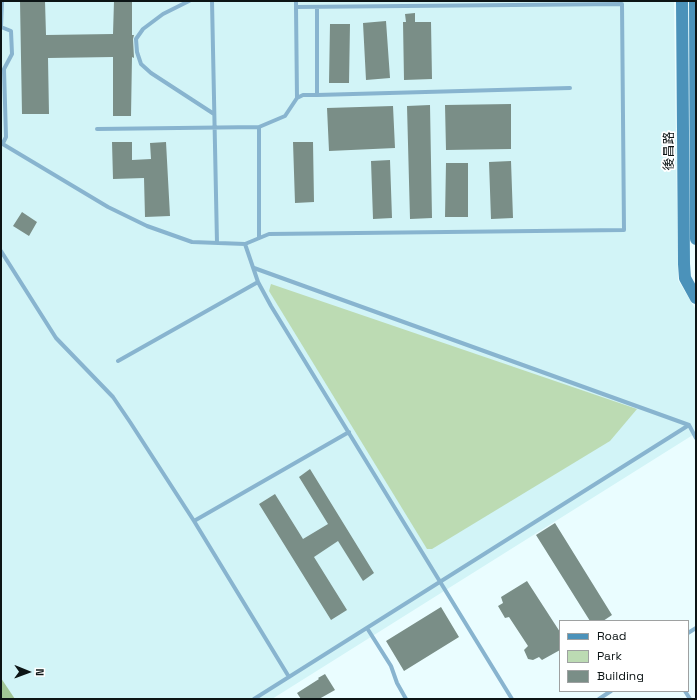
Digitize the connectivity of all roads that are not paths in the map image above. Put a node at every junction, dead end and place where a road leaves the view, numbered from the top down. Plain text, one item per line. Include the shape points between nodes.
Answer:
1 (2, 1) edge
2 (189, 1) edge
3 (212, 1) edge
4 (296, 1) edge
5 (682, 1) edge
6 (695, 1) edge
7 (296, 7) junction
8 (317, 7) junction
9 (570, 88) dead end
10 (317, 95) junction
11 (297, 98) junction
12 (214, 114) junction
13 (214, 127) junction
14 (259, 127) junction
15 (96, 129) dead end
16 (2, 143) edge
17 (696, 186) edge
18 (259, 238) junction
19 (696, 239) edge
20 (217, 242) junction
21 (245, 244) junction
22 (1, 251) edge
23 (254, 268) junction
24 (258, 282) junction
25 (696, 298) edge
26 (118, 361) dead end
27 (689, 425) junction
28 (349, 432) junction
29 (696, 438) edge
30 (194, 521) junction
31 (440, 582) junction
32 (367, 628) junction
33 (288, 677) junction
34 (610, 692) edge
35 (254, 699) edge
36 (406, 699) edge
37 (512, 699) edge
38 (599, 699) edge

1 - 16 lane via 1,27 11,31 12,54 4,69 6,137
2 - 12 lane via 163,14 143,29 136,39 137,52 141,64 151,73
3 - 12 lane
4 - 7 lane
5 - 25 street, 後昌路 via 684,264 685,278
6 - 17 street, 後昌路
7 - 8 lane
7 - 11 lane
8 - 10 lane
8 - 18 lane via 622,4 624,230 269,234
9 - 10 lane
10 - 11 lane via 303,95
11 - 14 lane via 285,116
12 - 13 lane
13 - 14 lane
13 - 15 lane
13 - 20 lane
14 - 18 lane
16 - 20 lane via 108,207 147,226 192,242
17 - 19 street, 後昌路
18 - 21 lane
20 - 21 lane
21 - 23 lane
22 - 30 lane via 56,338 113,397
23 - 24 lane
23 - 27 lane
24 - 26 lane
24 - 28 lane
27 - 29 lane
27 - 31 lane
28 - 30 lane
28 - 31 lane
30 - 33 lane
31 - 32 lane
31 - 37 lane
32 - 33 lane
32 - 36 lane via 391,666
33 - 35 lane
34 - 38 lane

